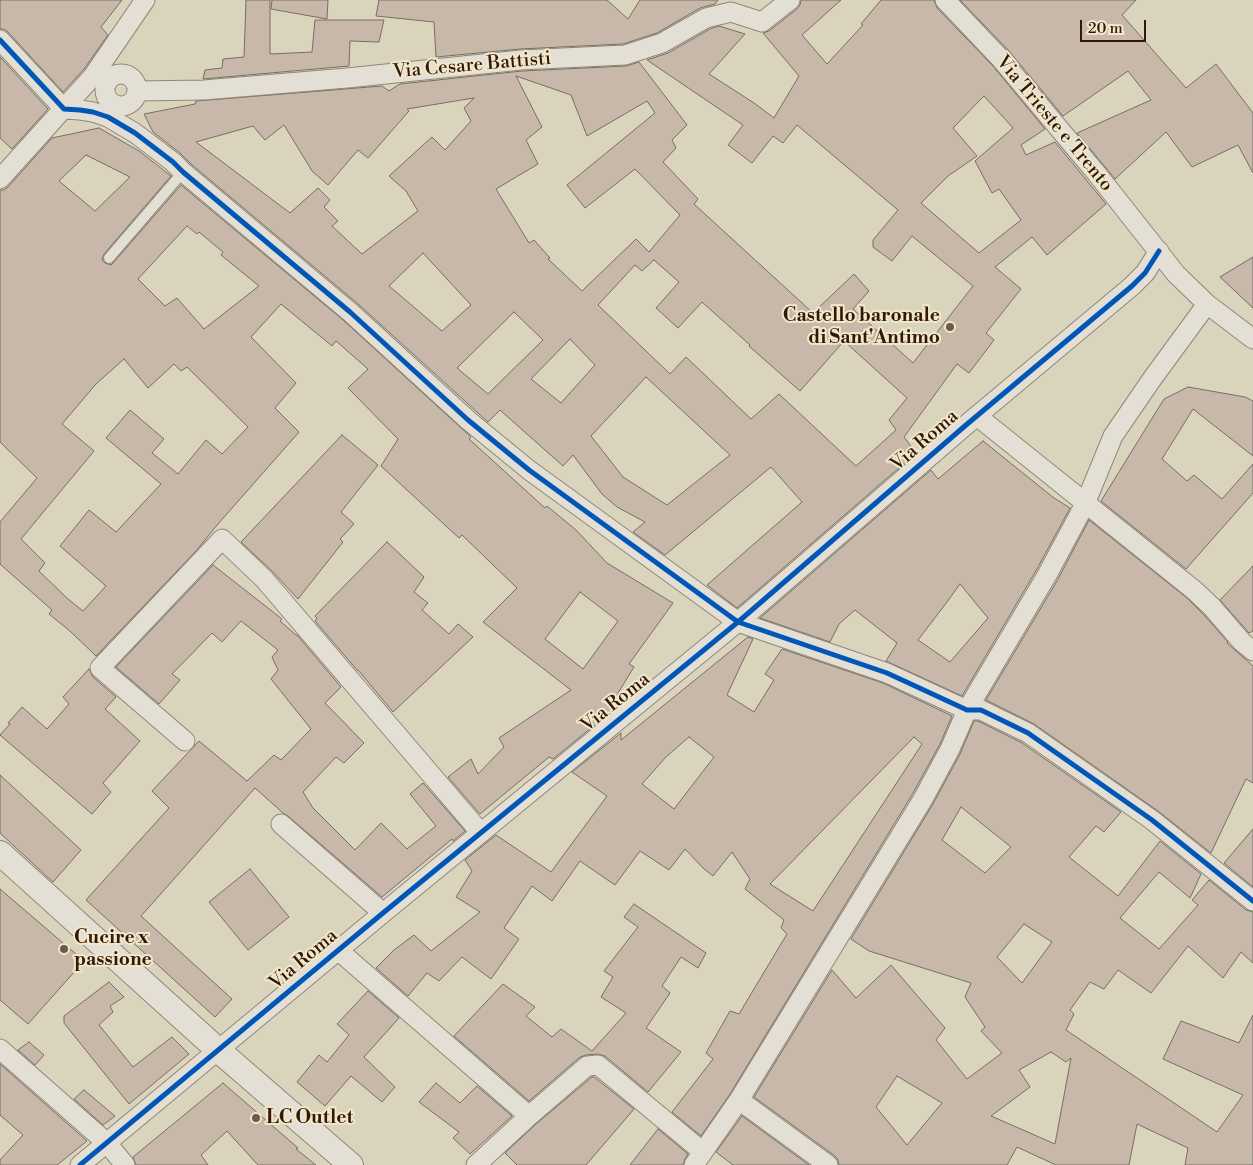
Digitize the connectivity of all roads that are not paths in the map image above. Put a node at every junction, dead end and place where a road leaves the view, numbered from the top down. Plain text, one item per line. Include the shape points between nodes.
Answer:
1 (144, 0) edge
2 (790, 0) edge
3 (945, 0) edge
4 (0, 40) edge
5 (100, 79) junction
6 (131, 98) junction
7 (64, 109) junction
8 (135, 133) junction
9 (183, 172) junction
10 (0, 180) edge
11 (1159, 251) junction
12 (109, 258) dead end
13 (1207, 304) junction
14 (1253, 339) edge
15 (977, 416) junction
16 (1085, 504) junction
17 (738, 622) junction
18 (1253, 652) edge
19 (967, 710) junction
20 (185, 742) dead end
21 (280, 824) dead end
22 (481, 833) junction
23 (0, 853) edge
24 (1253, 901) edge
25 (384, 913) junction
26 (339, 951) junction
27 (0, 1049) edge
28 (218, 1050) junction
29 (739, 1100) junction
30 (528, 1116) junction
31 (108, 1143) junction
32 (698, 1158) edge
33 (483, 1162) edge
34 (80, 1165) edge
35 (125, 1165) edge
36 (351, 1165) edge
37 (828, 1165) edge

1 - 5 street
2 - 6 street, Via Cesare Battisti via 762,22 731,12 706,18 662,43 625,55 521,60
3 - 11 street, Via Trieste e Trento via 1000,58
4 - 7 street
5 - 6 street via 110,101 119,105
5 - 6 street via 120,74 130,77 136,85
5 - 7 street
6 - 8 street
7 - 8 street via 108,117
7 - 10 street
8 - 9 street
9 - 12 lane
9 - 17 street via 350,312 468,420 529,470
11 - 13 street, Via Trieste e Trento via 1176,274
11 - 15 street, Via Roma via 1132,286
13 - 14 street, Via Trieste e Trento
13 - 16 street via 1113,436
15 - 16 street
15 - 17 street, Via Roma
16 - 18 street via 1194,590
16 - 19 street
17 - 19 street via 887,674
17 - 22 street, Via Roma
19 - 24 street via 981,710 1028,733 1152,820
19 - 29 street via 923,799
20 - 22 street via 100,668 222,539 264,579
21 - 25 street
22 - 25 street, Via Roma
23 - 28 street
25 - 26 street, Via Roma
26 - 28 street, Via Roma
26 - 30 street
27 - 31 street
28 - 31 street, Via Roma
28 - 36 street
29 - 32 street
29 - 37 street
30 - 32 street via 587,1066 598,1065
30 - 33 street
31 - 34 street, Via Roma
31 - 35 street

